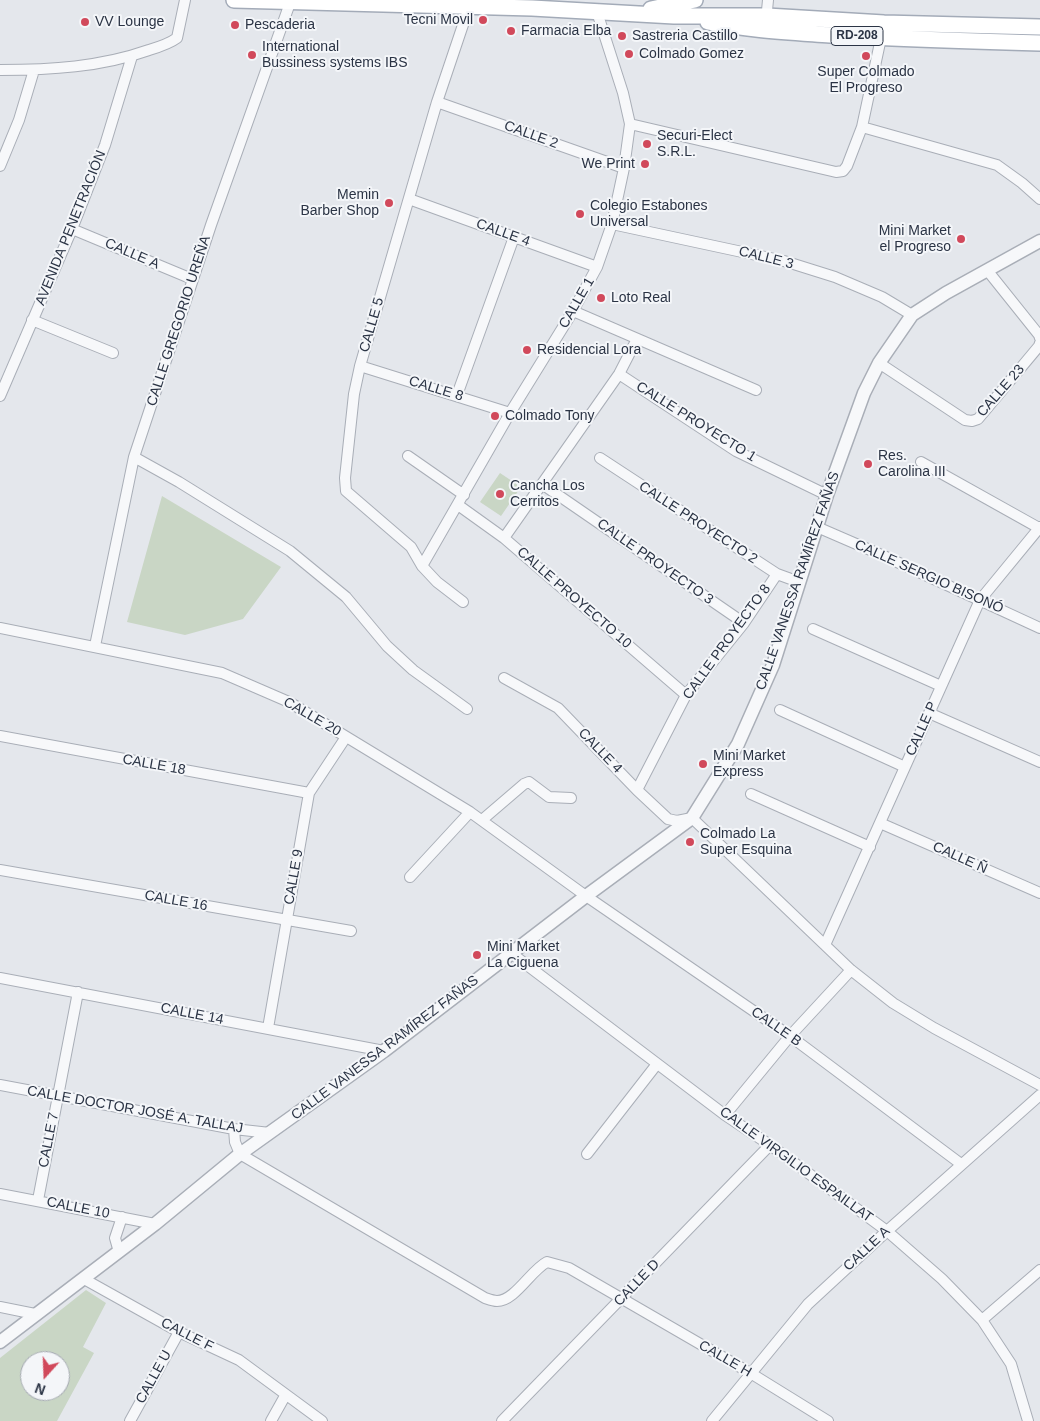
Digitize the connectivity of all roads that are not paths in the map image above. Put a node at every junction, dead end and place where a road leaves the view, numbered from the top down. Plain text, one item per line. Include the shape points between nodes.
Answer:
1 (185, 0) edge
2 (234, 0) edge
3 (696, 0) edge
4 (768, 0) edge
5 (290, 3) junction
6 (469, 8) junction
7 (597, 12) junction
8 (630, 13) junction
9 (766, 23) junction
10 (1040, 27) edge
11 (881, 38) junction
12 (1040, 43) edge
13 (132, 56) junction
14 (0, 70) edge
15 (34, 70) junction
16 (437, 102) junction
17 (630, 124) junction
18 (862, 127) junction
19 (0, 166) edge
20 (624, 168) junction
21 (409, 199) junction
22 (1040, 199) edge
23 (612, 224) junction
24 (72, 229) junction
25 (514, 237) junction
26 (1040, 242) edge
27 (597, 267) junction
28 (987, 270) junction
29 (192, 280) junction
30 (573, 311) junction
31 (912, 315) junction
32 (32, 320) junction
33 (1040, 338) edge
34 (638, 339) junction
35 (1040, 343) edge
36 (113, 353) dead end
37 (879, 363) junction
38 (360, 366) junction
39 (619, 374) junction
40 (756, 390) dead end
41 (457, 395) junction
42 (0, 396) edge
43 (510, 413) junction
44 (408, 456) dead end
45 (134, 457) junction
46 (600, 458) dead end
47 (921, 462) dead end
48 (542, 484) junction
49 (464, 495) junction
50 (828, 495) junction
51 (458, 505) junction
52 (817, 527) junction
53 (1040, 527) edge
54 (504, 538) junction
55 (422, 566) junction
56 (777, 574) junction
57 (799, 582) junction
58 (980, 600) junction
59 (464, 602) dead end
60 (744, 623) junction
61 (0, 628) edge
62 (1040, 628) edge
63 (813, 629) dead end
64 (95, 646) junction
65 (504, 678) dead end
66 (942, 686) junction
67 (686, 695) junction
68 (467, 709) dead end
69 (780, 710) dead end
70 (929, 713) junction
71 (0, 736) edge
72 (346, 737) junction
73 (1040, 762) edge
74 (905, 767) junction
75 (637, 790) junction
76 (309, 793) junction
77 (751, 794) dead end
78 (571, 798) dead end
79 (470, 812) junction
80 (692, 818) junction
81 (482, 820) junction
82 (880, 823) junction
83 (870, 847) junction
84 (0, 870) edge
85 (410, 877) dead end
86 (1040, 893) edge
87 (586, 896) junction
88 (286, 920) junction
89 (351, 931) dead end
90 (825, 945) junction
91 (511, 953) junction
92 (851, 970) junction
93 (0, 978) edge
94 (78, 992) junction
95 (268, 1028) junction
96 (790, 1036) junction
97 (384, 1051) junction
98 (657, 1064) junction
99 (0, 1085) edge
100 (1040, 1085) edge
101 (1040, 1095) edge
102 (57, 1096) junction
103 (725, 1114) junction
104 (234, 1129) junction
105 (270, 1133) junction
106 (770, 1145) junction
107 (240, 1154) junction
108 (587, 1154) dead end
109 (961, 1164) junction
110 (0, 1194) edge
111 (38, 1200) junction
112 (122, 1217) junction
113 (155, 1224) junction
114 (887, 1230) junction
115 (119, 1252) junction
116 (1040, 1270) edge
117 (84, 1279) junction
118 (621, 1300) junction
119 (0, 1307) edge
120 (36, 1314) junction
121 (982, 1320) junction
122 (178, 1332) junction
123 (0, 1342) edge
124 (752, 1374) junction
125 (285, 1396) junction
126 (130, 1421) edge
127 (271, 1421) edge
128 (322, 1421) edge
129 (502, 1421) edge
130 (712, 1421) edge
131 (828, 1421) edge
132 (1028, 1421) edge

1 - 13 street via 177,38
2 - 5 main road, RD-208
3 - 8 main road
4 - 9 street
5 - 6 main road, RD-208
5 - 29 street, CALLE GREGORIO UREÑA
6 - 7 main road, RD-208
6 - 16 street, CALLE 5
7 - 8 main road, RD-208
7 - 17 street, CALLE 1
8 - 9 main road, RD-208 via 674,16 736,27
9 - 10 main road, RD-208
9 - 11 main road, RD-208
11 - 12 main road, RD-208
11 - 18 street
13 - 15 street via 87,65
13 - 24 street, AVENIDA PENETRACIÓN via 105,144
14 - 15 street
15 - 19 street via 19,120
16 - 20 street, CALLE 2
16 - 21 street, CALLE 5
17 - 18 street via 836,172 847,166
17 - 20 street, CALLE 1
18 - 22 street via 997,165
20 - 23 street, CALLE 1
21 - 25 street, CALLE 4
21 - 38 street, CALLE 5
23 - 27 street, CALLE 1
23 - 31 street, CALLE 3 via 784,261 882,297
24 - 29 street, CALLE A
24 - 32 street, AVENIDA PENETRACIÓN
25 - 27 street, CALLE 4
25 - 41 street
26 - 28 street, CALLE VANESSA RAMÍREZ FAÑAS
27 - 30 street, CALLE 1
28 - 31 street, CALLE VANESSA RAMÍREZ FAÑAS
28 - 33 street
29 - 45 street, CALLE GREGORIO UREÑA
30 - 34 street
30 - 43 street, CALLE 1
31 - 37 street, CALLE VANESSA RAMÍREZ FAÑAS
32 - 36 street
32 - 42 street, AVENIDA PENETRACIÓN
34 - 39 street
34 - 40 street
35 - 37 street, CALLE 23 via 978,419 972,421 965,420
37 - 50 street, CALLE VANESSA RAMÍREZ FAÑAS via 864,393
38 - 41 street, CALLE 8
38 - 55 street, CALLE 5 via 354,394 346,491 412,547
39 - 48 street
39 - 50 street, CALLE PROYECTO 1 via 736,451
41 - 43 street, CALLE 8
43 - 49 street, CALLE 1
44 - 49 street
45 - 64 street, CALLE GREGORIO UREÑA
45 - 68 street via 290,551 346,597 412,670
46 - 56 street, CALLE PROYECTO 2
47 - 53 street
48 - 54 street
48 - 60 street, CALLE PROYECTO 3
49 - 51 street, CALLE 1
50 - 52 street, CALLE VANESSA RAMÍREZ FAÑAS
51 - 54 street, CALLE PROYECTO 10
51 - 55 street, CALLE 1
52 - 57 street, CALLE VANESSA RAMÍREZ FAÑAS
52 - 58 street, CALLE SERGIO BISONÓ
53 - 58 street, CALLE P
54 - 67 street, CALLE PROYECTO 10
55 - 59 street, CALLE 5
56 - 57 street, CALLE PROYECTO 2
56 - 60 street, CALLE PROYECTO 8
57 - 80 street, CALLE VANESSA RAMÍREZ FAÑAS via 773,665 738,744
58 - 62 street, CALLE SERGIO BISONÓ
58 - 66 street, CALLE P
60 - 67 street, CALLE PROYECTO 8
61 - 64 street, CALLE 20
63 - 66 street
64 - 72 street, CALLE 20 via 222,672 289,702
65 - 75 street, CALLE 4 via 558,708
66 - 70 street, CALLE P
67 - 75 street, CALLE PROYECTO 8
69 - 74 street
70 - 73 street
70 - 74 street, CALLE P
71 - 76 street, CALLE 18
72 - 76 street, CALLE 9
72 - 79 street, CALLE 20
74 - 82 street, CALLE P
75 - 80 street, CALLE 4 via 668,818 677,821
76 - 88 street, CALLE 9
77 - 83 street
78 - 81 street via 549,797 529,782
79 - 81 street, CALLE 20
79 - 85 street
80 - 87 street, CALLE VANESSA RAMÍREZ FAÑAS
80 - 90 street
81 - 87 street, CALLE 20
82 - 83 street, CALLE P
82 - 86 street, CALLE Ñ
83 - 90 street, CALLE P
84 - 88 street, CALLE 16
87 - 91 street, CALLE VANESSA RAMÍREZ FAÑAS
87 - 96 street, CALLE B
88 - 89 street, CALLE 16
88 - 95 street, CALLE 9
90 - 92 street
91 - 97 street, CALLE VANESSA RAMÍREZ FAÑAS
91 - 98 street, CALLE VIRGILIO ESPAILLAT
92 - 96 street
92 - 100 street via 913,1016
93 - 94 street, CALLE 14
94 - 95 street, CALLE 14
94 - 102 street, CALLE 7
95 - 97 street, CALLE 14
96 - 103 street
96 - 109 street, CALLE B
97 - 105 street, CALLE VANESSA RAMÍREZ FAÑAS
98 - 103 street, CALLE VIRGILIO ESPAILLAT
98 - 108 street
99 - 102 street, CALLE DOCTOR JOSÉ A. TALLAJ
101 - 109 street, CALLE A
102 - 104 street, CALLE DOCTOR JOSÉ A. TALLAJ
102 - 111 street, CALLE 7
103 - 106 street, CALLE VIRGILIO ESPAILLAT
104 - 105 street, CALLE DOCTOR JOSÉ A. TALLAJ
104 - 107 street
105 - 107 street, CALLE VANESSA RAMÍREZ FAÑAS
106 - 114 street, CALLE VIRGILIO ESPAILLAT
106 - 118 street, CALLE D
107 - 113 street, CALLE VANESSA RAMÍREZ FAÑAS
107 - 118 street, CALLE H via 485,1298 498,1301 507,1298 547,1262 569,1268
109 - 114 street, CALLE A
110 - 111 street, CALLE 10
111 - 112 street, CALLE 10
112 - 113 street, CALLE 10
112 - 115 street via 115,1238
113 - 115 street, CALLE VANESSA RAMÍREZ FAÑAS
114 - 121 street, CALLE VIRGILIO ESPAILLAT
114 - 124 street, CALLE A via 808,1304
115 - 117 street, CALLE VANESSA RAMÍREZ FAÑAS
116 - 121 street
117 - 120 street, CALLE VANESSA RAMÍREZ FAÑAS
117 - 122 street, CALLE F
118 - 124 street, CALLE H
118 - 129 street, CALLE D
119 - 120 street
120 - 123 street, CALLE VANESSA RAMÍREZ FAÑAS
121 - 132 street, CALLE VIRGILIO ESPAILLAT via 1011,1364
122 - 125 street, CALLE F via 239,1360
122 - 126 street, CALLE U
124 - 130 street, CALLE A
124 - 131 street, CALLE H
125 - 127 street
125 - 128 street, CALLE F

